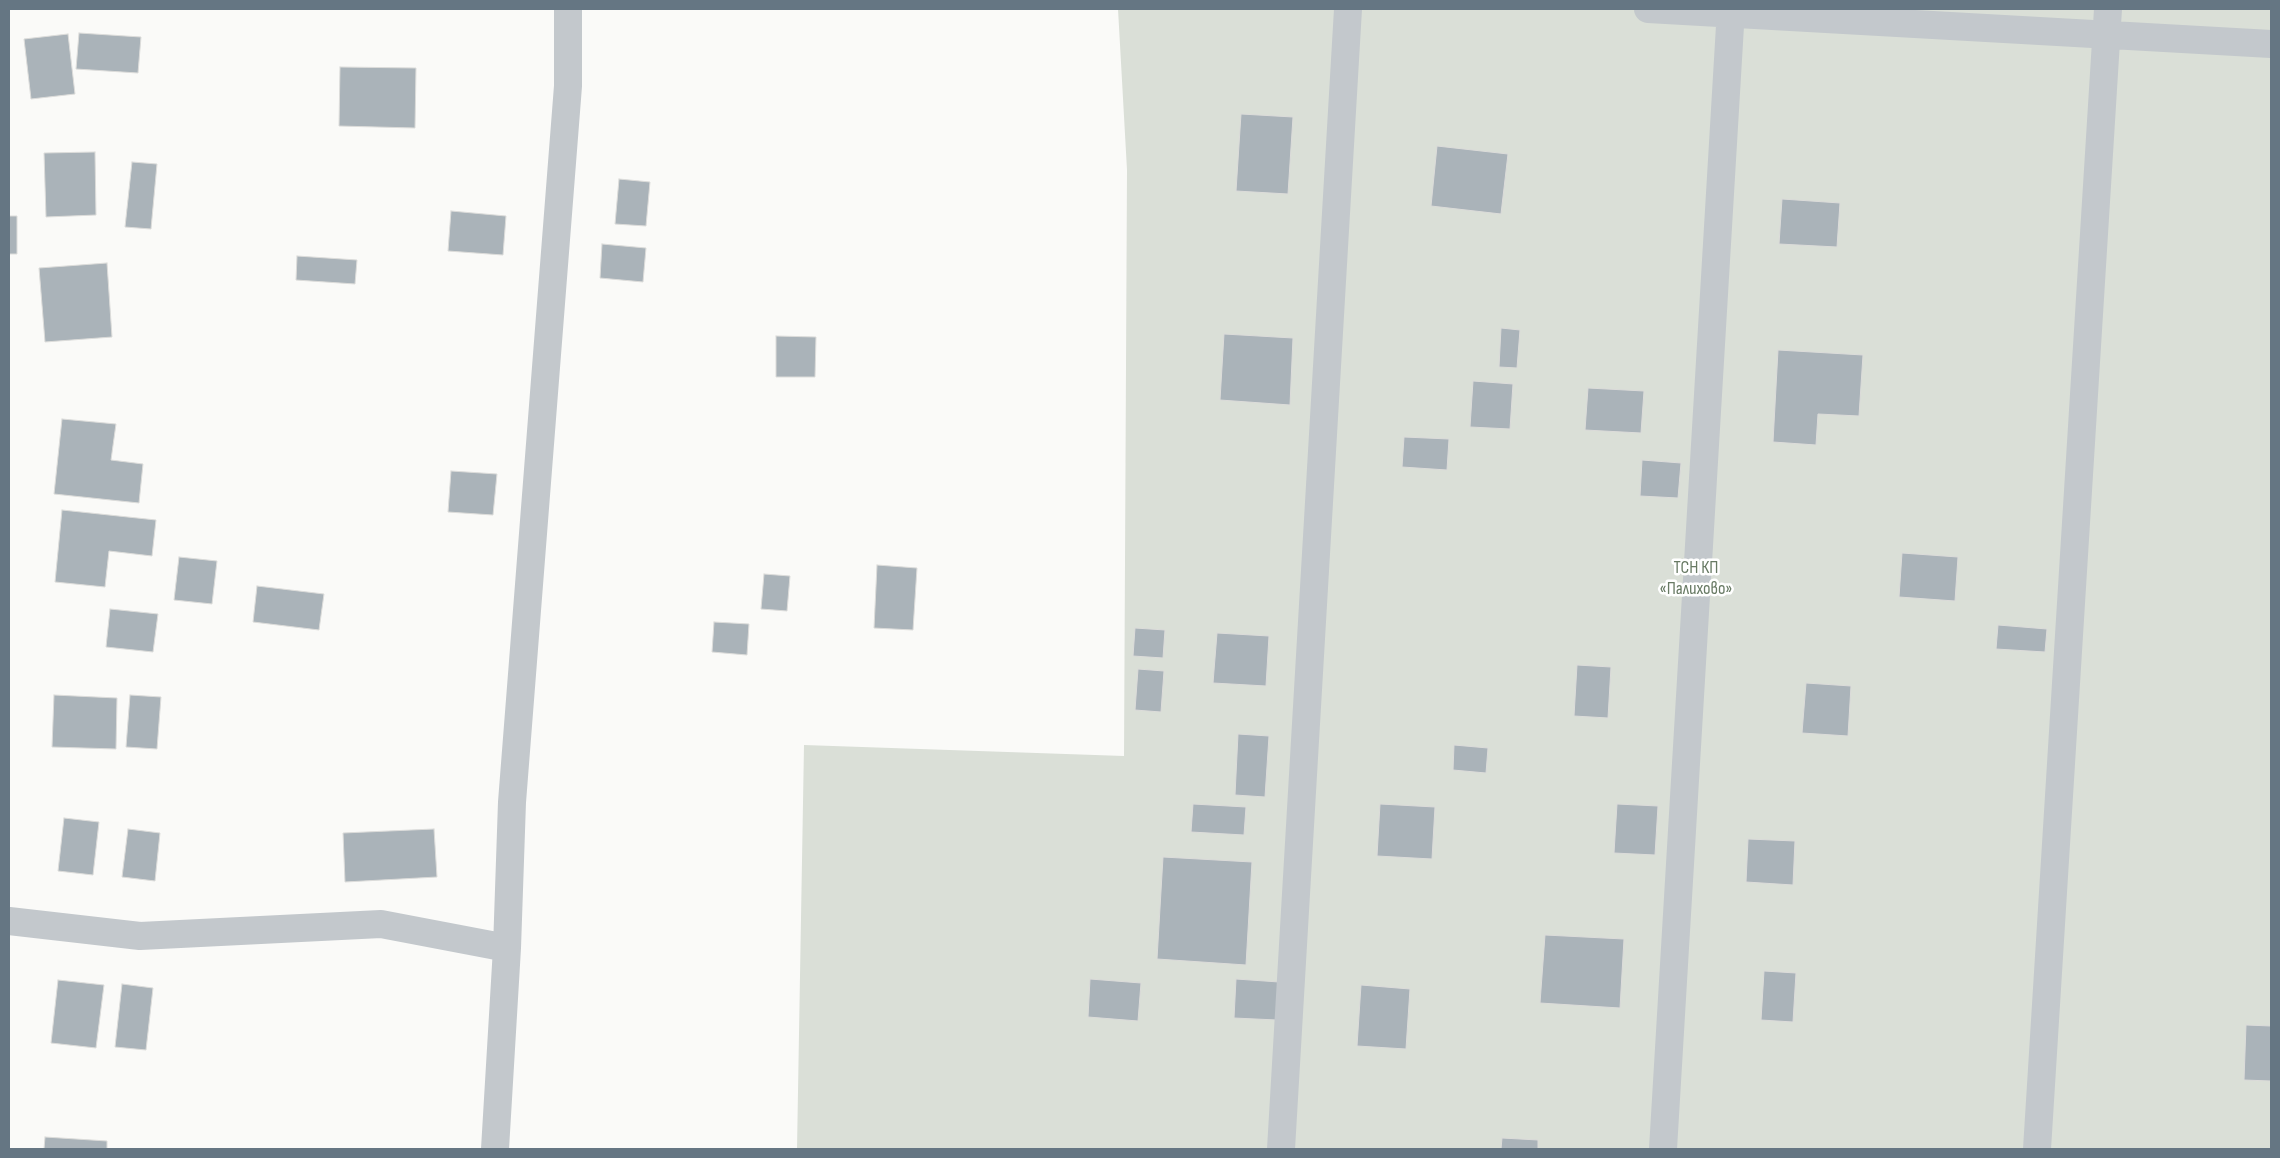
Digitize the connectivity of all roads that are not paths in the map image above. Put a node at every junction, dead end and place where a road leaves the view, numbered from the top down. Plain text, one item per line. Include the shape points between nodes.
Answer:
1 (568, 9) edge
2 (1348, 9) edge
3 (1648, 9) edge
4 (1731, 11) edge
5 (2107, 21) edge
6 (2271, 44) edge
7 (9, 921) edge
8 (507, 948) junction
9 (495, 1149) edge
10 (1281, 1149) edge
11 (1663, 1149) edge
12 (2037, 1149) edge

1 - 8 street via 568,86 512,802
2 - 10 street
3 - 4 street
4 - 5 street
4 - 11 street
5 - 6 street
5 - 12 street
7 - 8 street via 140,936 381,924
8 - 9 street

